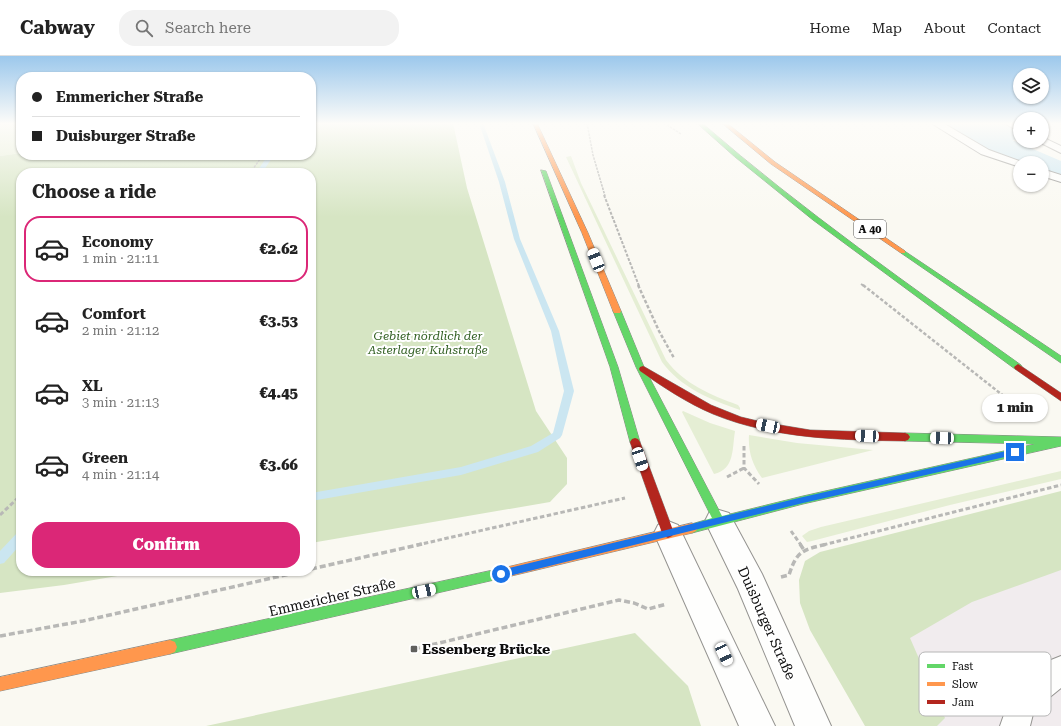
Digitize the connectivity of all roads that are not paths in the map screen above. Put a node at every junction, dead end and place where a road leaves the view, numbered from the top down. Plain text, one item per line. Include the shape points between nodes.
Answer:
1 (549, 154) edge
2 (734, 154) edge
3 (763, 154) edge
4 (992, 154) edge
5 (538, 159) dead end
6 (1013, 162) edge
7 (1049, 175) edge
8 (1061, 179) edge
9 (1061, 360) edge
10 (640, 367) junction
11 (1061, 398) edge
12 (1061, 441) edge
13 (719, 521) junction
14 (668, 533) junction
15 (1061, 670) edge
16 (1051, 678) edge
17 (0, 684) edge
18 (1018, 716) edge
19 (757, 726) edge
20 (813, 726) edge
21 (1015, 726) edge

1 - 10 main road via 585,233
2 - 11 main road, A 40 via 806,212
3 - 9 main road, A 40
4 - 6 lane
5 - 14 main road via 614,367 640,459
7 - 8 lane
10 - 12 main road via 703,406 744,421 793,431
10 - 13 main road
12 - 13 main road
13 - 14 main road
13 - 20 street, Duisburger Straße via 751,584
14 - 17 main road, Emmericher Straße via 548,563 73,670
14 - 19 street
15 - 16 lane
18 - 21 lane

